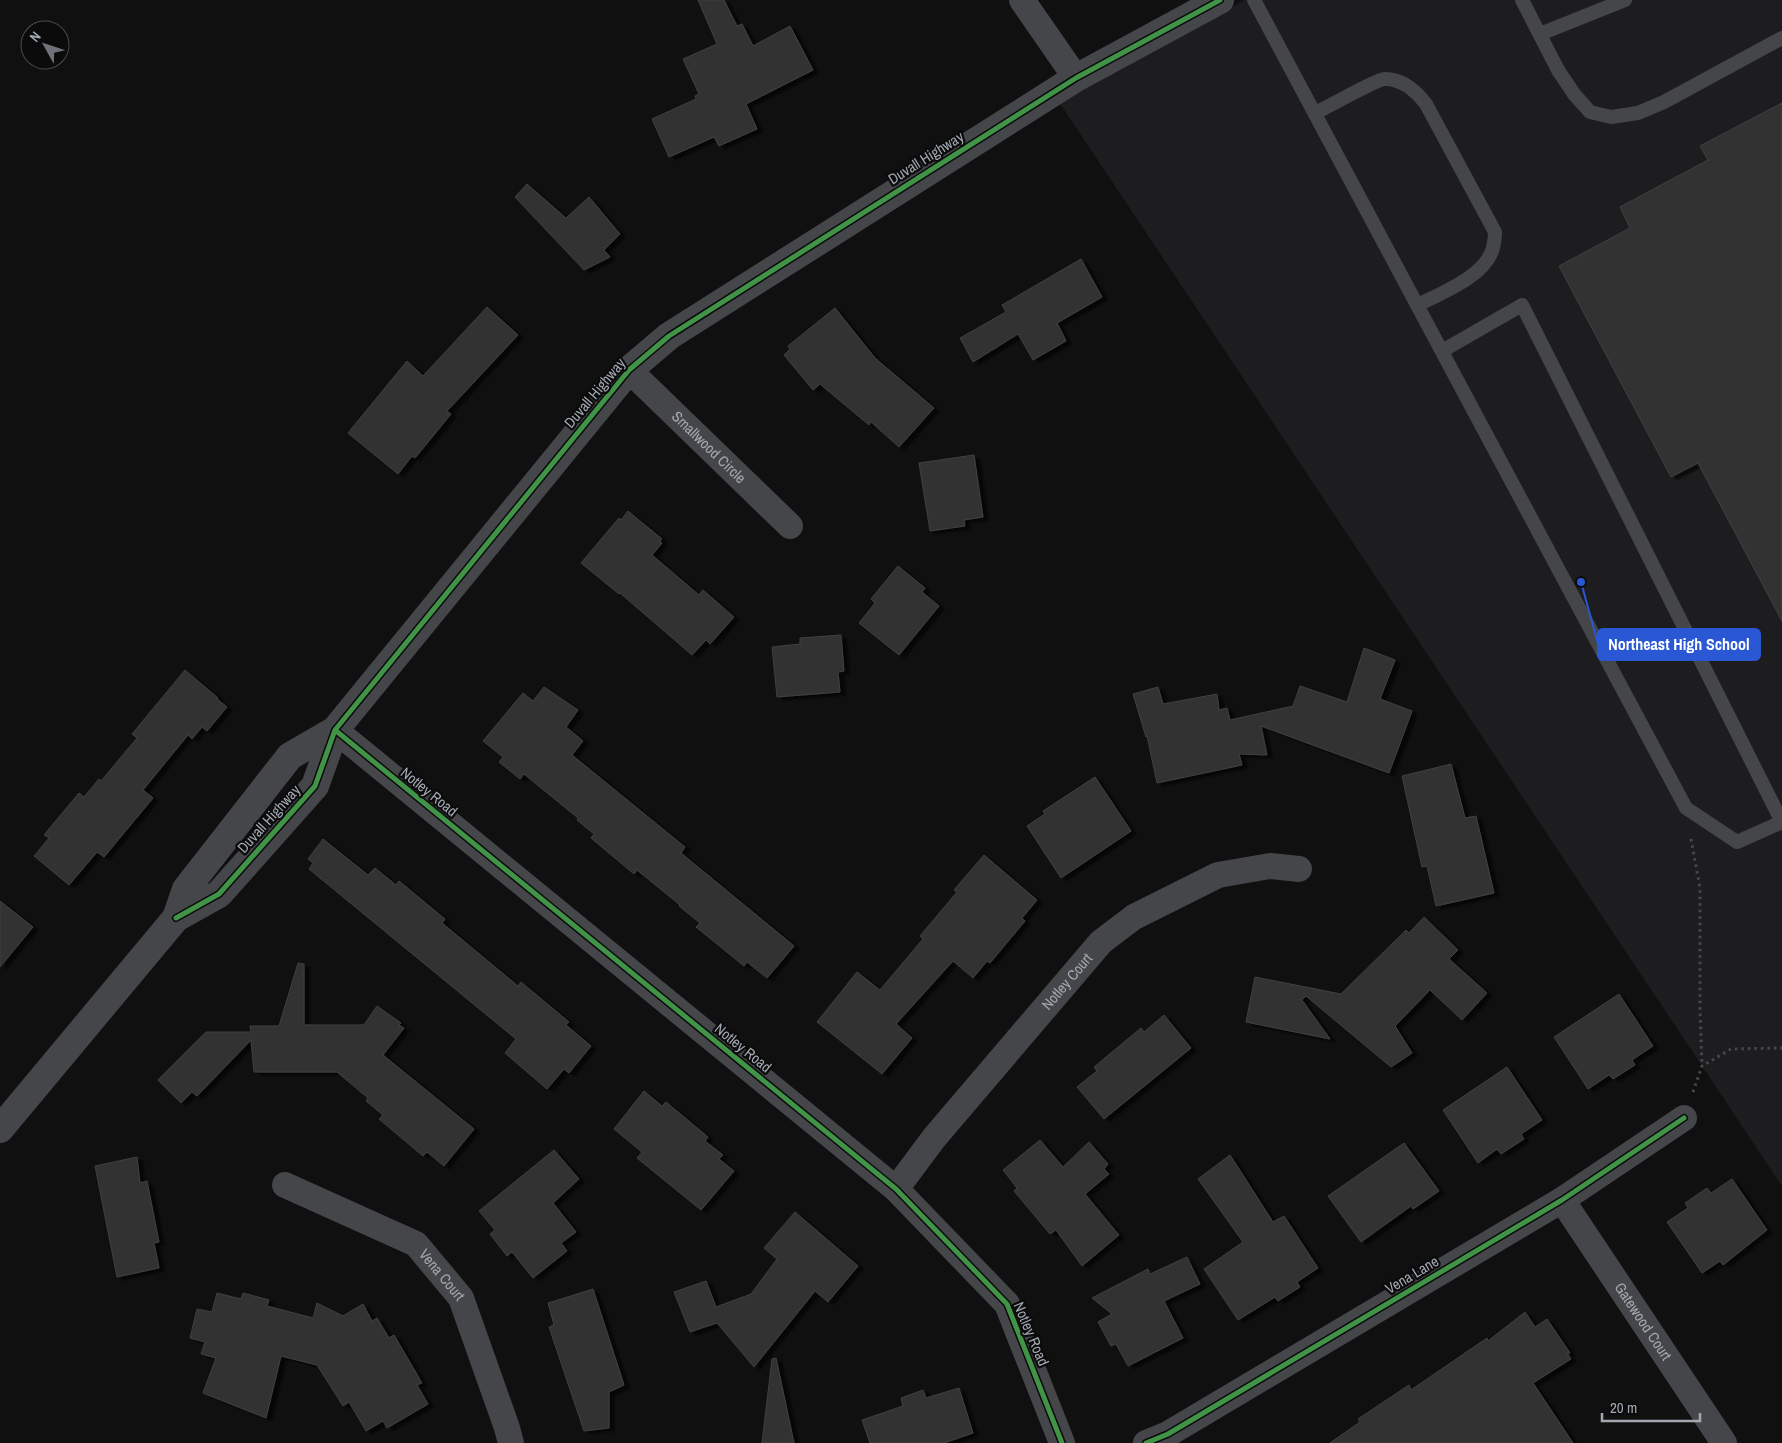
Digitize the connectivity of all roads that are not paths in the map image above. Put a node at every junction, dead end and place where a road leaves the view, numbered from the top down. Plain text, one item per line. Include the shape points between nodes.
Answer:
1 (1022, 0) edge
2 (1220, 0) edge
3 (1254, 0) edge
4 (1522, 0) edge
5 (1626, 0) edge
6 (1540, 34) junction
7 (1782, 38) edge
8 (1076, 78) junction
9 (1315, 113) junction
10 (1418, 305) junction
11 (1442, 351) junction
12 (629, 370) junction
13 (790, 526) dead end
14 (335, 730) junction
15 (1782, 822) edge
16 (1299, 869) dead end
17 (176, 918) junction
18 (1684, 1118) road end
19 (0, 1129) edge
20 (285, 1185) dead end
21 (896, 1189) junction
22 (1562, 1200) junction
23 (511, 1443) edge
24 (1062, 1443) edge
25 (1146, 1443) edge
26 (1724, 1443) edge

1 - 8 street
2 - 8 street, Duvall Highway
3 - 9 lane
4 - 6 lane
5 - 6 lane
6 - 7 lane via 1574,94 1590,112 1611,117 1638,113 1664,102
8 - 12 street, Duvall Highway via 669,336
9 - 10 lane
9 - 10 lane via 1383,78 1415,90 1426,104 1491,224 1495,232 1493,249 1485,262 1470,277
10 - 11 lane
11 - 15 lane via 1686,808 1737,842
11 - 15 lane via 1522,305
12 - 13 street, Smallwood Circle
12 - 14 street, Duvall Highway
14 - 17 street, Duvall Highway via 290,756 186,889
14 - 17 street, Duvall Highway via 315,786 219,894
14 - 21 street, Notley Road
16 - 21 street, Notley Court via 1270,866 1218,875 1134,917 1101,942 934,1138
17 - 19 street, Duvall Highway
18 - 22 street, Vena Lane
20 - 23 street, Vena Court via 416,1244 461,1298
21 - 24 street, Notley Road via 1007,1304
22 - 25 street, Vena Lane via 1168,1434
22 - 26 street, Gatewood Court

